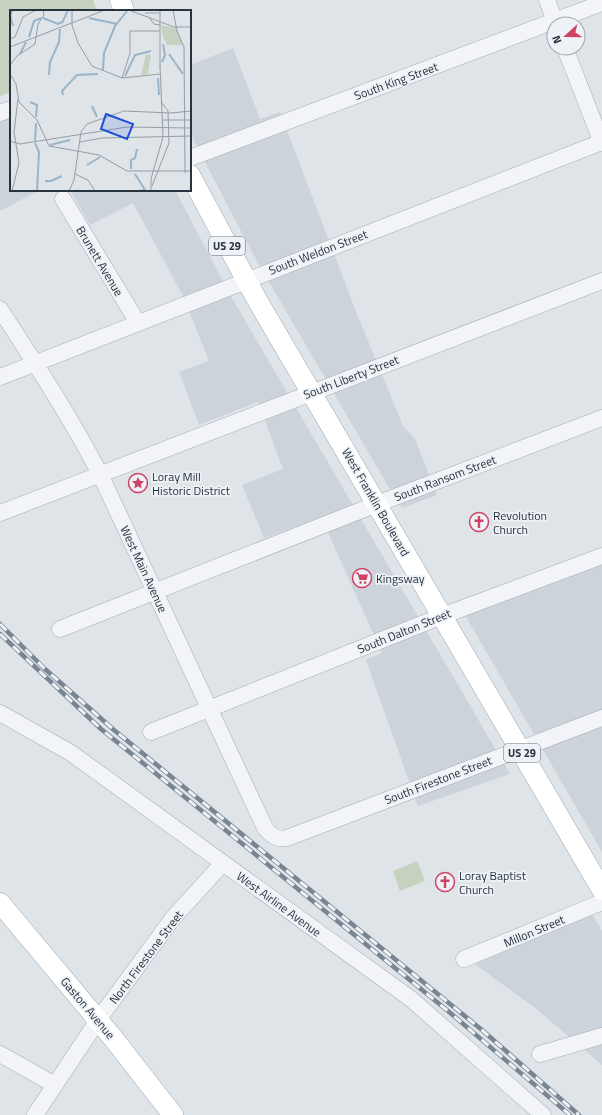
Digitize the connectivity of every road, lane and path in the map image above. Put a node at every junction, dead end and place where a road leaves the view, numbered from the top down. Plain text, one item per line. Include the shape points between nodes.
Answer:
1 (120, 0) edge
2 (547, 0) edge
3 (602, 3) edge
4 (124, 10) edge
5 (553, 16) edge
6 (571, 16) edge
7 (546, 26) edge
8 (568, 56) edge
9 (10, 109) edge
10 (0, 113) edge
11 (602, 143) edge
12 (191, 158) edge
13 (191, 177) edge
14 (63, 199) dead end
15 (246, 280) junction
16 (602, 281) edge
17 (0, 309) edge
18 (138, 323) junction
19 (36, 363) junction
20 (0, 377) edge
21 (312, 393) junction
22 (602, 418) edge
23 (100, 474) junction
24 (377, 504) junction
25 (0, 513) edge
26 (602, 556) edge
27 (154, 592) junction
28 (442, 616) junction
29 (60, 629) dead end
30 (208, 708) junction
31 (0, 713) edge
32 (602, 718) edge
33 (151, 732) dead end
34 (520, 749) junction
35 (274, 837) joint
36 (223, 862) junction
37 (602, 890) edge
38 (602, 902) edge
39 (0, 903) edge
40 (464, 959) dead end
41 (98, 1020) junction
42 (602, 1036) edge
43 (0, 1054) edge
44 (540, 1054) dead end
45 (55, 1085) junction
46 (35, 1115) edge
47 (173, 1115) edge
48 (543, 1115) edge

1 - 4 main road
2 - 5 street
3 - 6 street, South King Street
7 - 12 street, South King Street
8 - 11 street
9 - 10 street
11 - 15 street, South Weldon Street
13 - 15 main road, West Franklin Boulevard / US 29
14 - 18 street, Brunett Avenue
15 - 18 street, South Weldon Street
15 - 21 main road, West Franklin Boulevard / US 29
16 - 21 street, South Liberty Street
17 - 19 street, West Main Avenue
18 - 19 street, South Weldon Street
19 - 20 street, South Weldon Street
19 - 23 street, West Main Avenue via 63,405
21 - 23 street, South Liberty Street
21 - 24 main road, West Franklin Boulevard / US 29
22 - 24 street, South Ransom Street
23 - 25 street, South Liberty Street
23 - 27 street, West Main Avenue
24 - 27 street, South Ransom Street
24 - 28 main road, West Franklin Boulevard / US 29
26 - 28 street, South Dalton Street
27 - 29 street, South Ransom Street
27 - 30 street, West Main Avenue
28 - 30 street, South Dalton Street
28 - 34 main road, West Franklin Boulevard / US 29
30 - 33 street, South Dalton Street
30 - 35 street, West Main Avenue via 265,828
31 - 36 street, West Airline Avenue via 71,754
32 - 34 street, South Firestone Street
34 - 35 street, South Firestone Street via 287,838
34 - 37 main road, West Franklin Boulevard / US 29
36 - 41 street, North Firestone Street via 174,918
36 - 48 street, West Airline Avenue via 411,999
38 - 40 street, Millon Street
39 - 41 main road, Gaston Avenue
41 - 45 street, North Firestone Street
41 - 47 main road, Gaston Avenue
42 - 44 street
43 - 45 street
45 - 46 street, North Firestone Street

